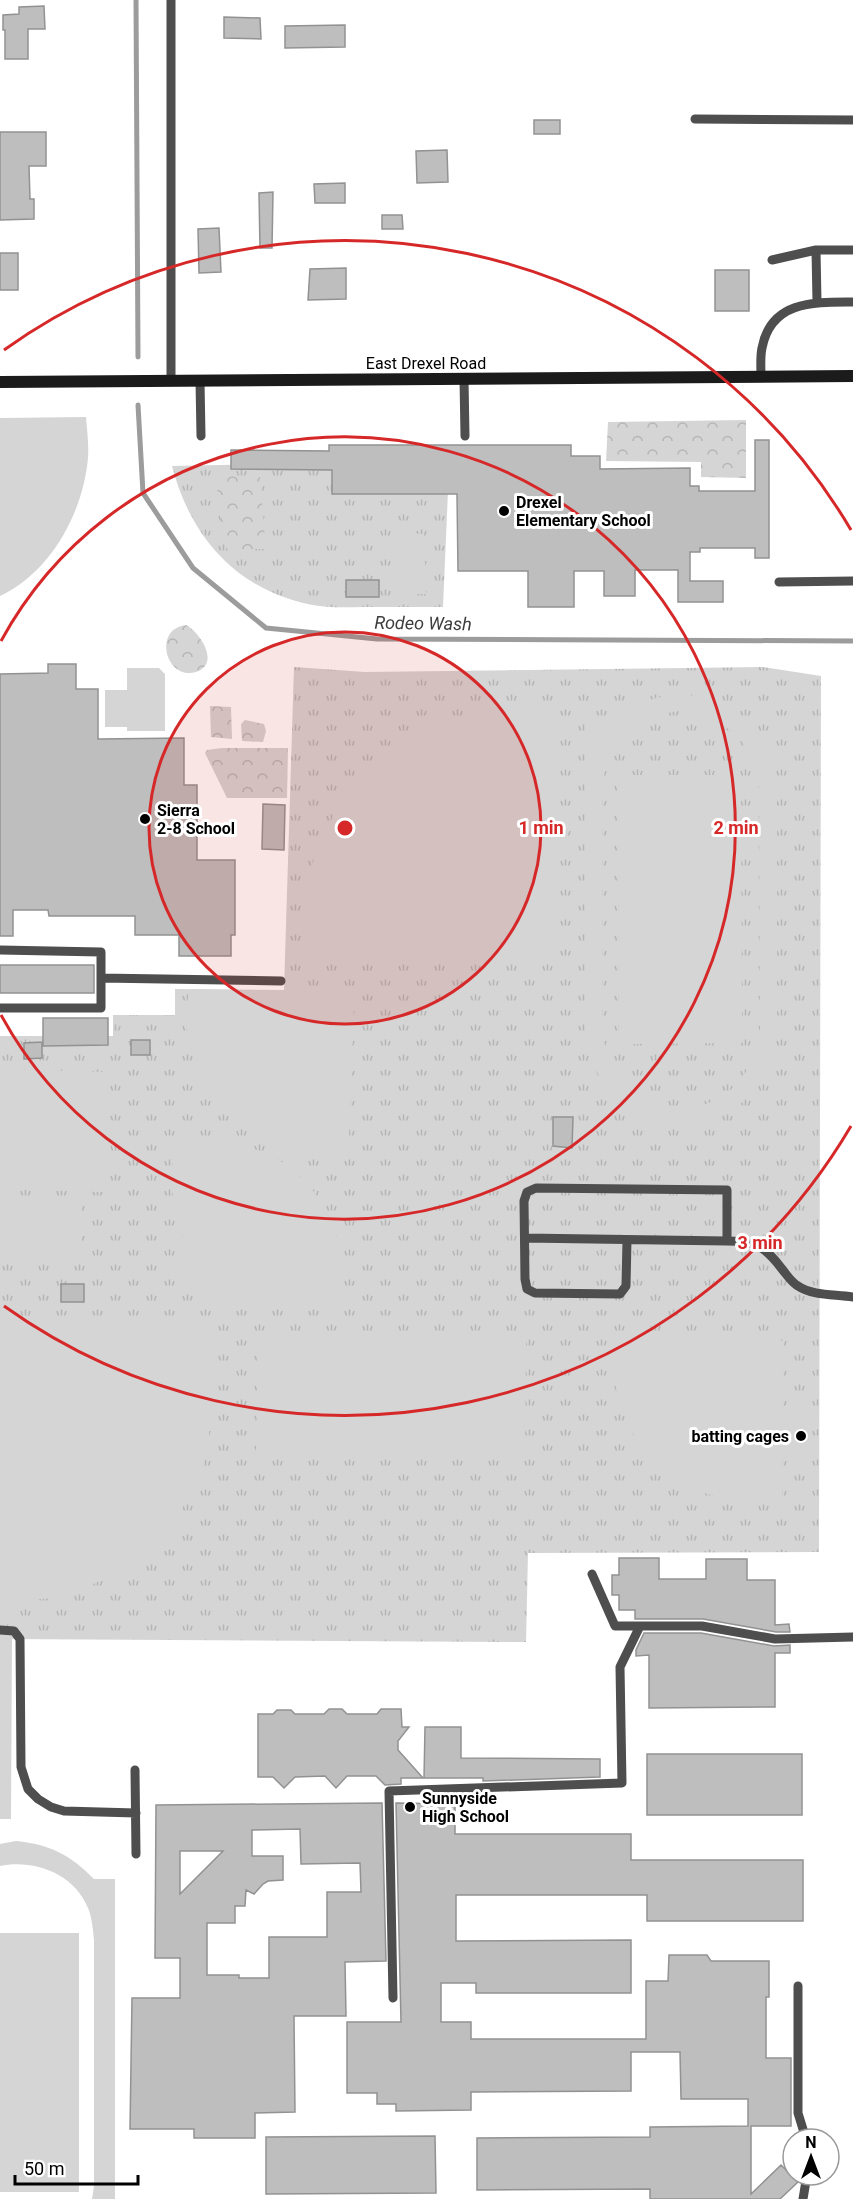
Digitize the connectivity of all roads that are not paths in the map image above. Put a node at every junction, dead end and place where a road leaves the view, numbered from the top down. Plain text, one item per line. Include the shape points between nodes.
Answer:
1 (171, 0) edge
2 (695, 118) dead end
3 (853, 120) edge
4 (816, 250) junction
5 (853, 250) edge
6 (772, 260) dead end
7 (817, 302) junction
8 (853, 302) edge
9 (853, 376) edge
10 (761, 377) junction
11 (464, 379) junction
12 (171, 381) junction
13 (200, 381) junction
14 (0, 382) edge
15 (201, 436) dead end
16 (465, 436) dead end
17 (853, 581) edge
18 (779, 582) dead end
19 (0, 950) edge
20 (101, 978) junction
21 (281, 981) dead end
22 (0, 1008) edge
23 (525, 1238) junction
24 (627, 1239) junction
25 (727, 1241) junction
26 (853, 1297) edge
27 (592, 1574) dead end
28 (640, 1626) junction
29 (0, 1630) edge
30 (853, 1637) edge
31 (135, 1770) dead end
32 (136, 1813) junction
33 (136, 1854) dead end
34 (798, 1986) dead end
35 (393, 1998) dead end
36 (802, 2127) edge

1 - 12 lane
2 - 3 lane
4 - 5 lane
4 - 6 lane
4 - 7 lane
7 - 8 lane
7 - 10 lane via 794,307 777,318 764,342
9 - 10 street, East Drexel Road
10 - 11 street, East Drexel Road
11 - 13 street, East Drexel Road
11 - 16 lane
12 - 13 street, East Drexel Road
12 - 14 street, East Drexel Road
13 - 15 lane
17 - 18 lane
19 - 20 lane via 101,952
20 - 21 lane
20 - 22 lane via 101,1008
23 - 24 lane
23 - 24 lane via 527,1289 535,1293 614,1294 620,1294 626,1286
23 - 25 lane via 524,1201 527,1192 536,1188 727,1190
24 - 25 lane
25 - 26 lane via 751,1242 766,1250 801,1288
27 - 28 lane via 615,1626
28 - 30 lane via 702,1626 775,1639
28 - 35 lane via 620,1667 622,1783 389,1791
29 - 32 lane via 14,1630 20,1639 21,1767 28,1789 51,1807 64,1811
31 - 32 lane
32 - 33 lane
34 - 36 lane via 798,2113

